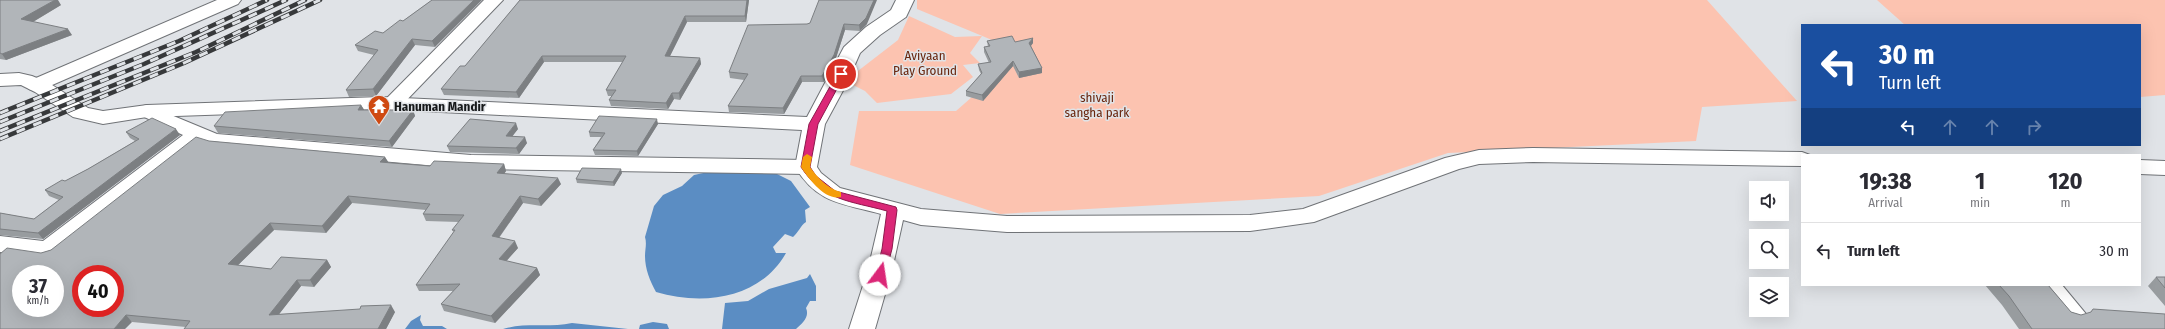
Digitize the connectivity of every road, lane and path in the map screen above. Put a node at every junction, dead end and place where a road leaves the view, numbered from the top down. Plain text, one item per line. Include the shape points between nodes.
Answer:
1 (232, 0) edge
2 (494, 0) edge
3 (906, 0) edge
4 (0, 80) edge
5 (36, 85) junction
6 (392, 104) junction
7 (147, 111) junction
8 (814, 124) junction
9 (197, 134) junction
10 (1801, 159) edge
11 (806, 167) junction
12 (2141, 167) edge
13 (2165, 168) edge
14 (892, 210) junction
15 (0, 244) edge
16 (2049, 286) edge
17 (2074, 314) edge
18 (862, 329) edge

1 - 5 street
2 - 6 street
3 - 8 street via 899,13 873,31 851,51
4 - 5 street via 24,79
5 - 7 street via 52,93 74,110 90,116 111,117
6 - 7 street
6 - 8 street
7 - 9 street
8 - 11 street
9 - 11 street via 213,140 470,162
9 - 15 street via 47,250
10 - 14 street via 1533,155 1479,157 1453,163 1306,216 1250,223 1007,224 921,217
11 - 14 street via 813,178 832,193
12 - 13 street
14 - 18 street via 887,249
16 - 17 street

